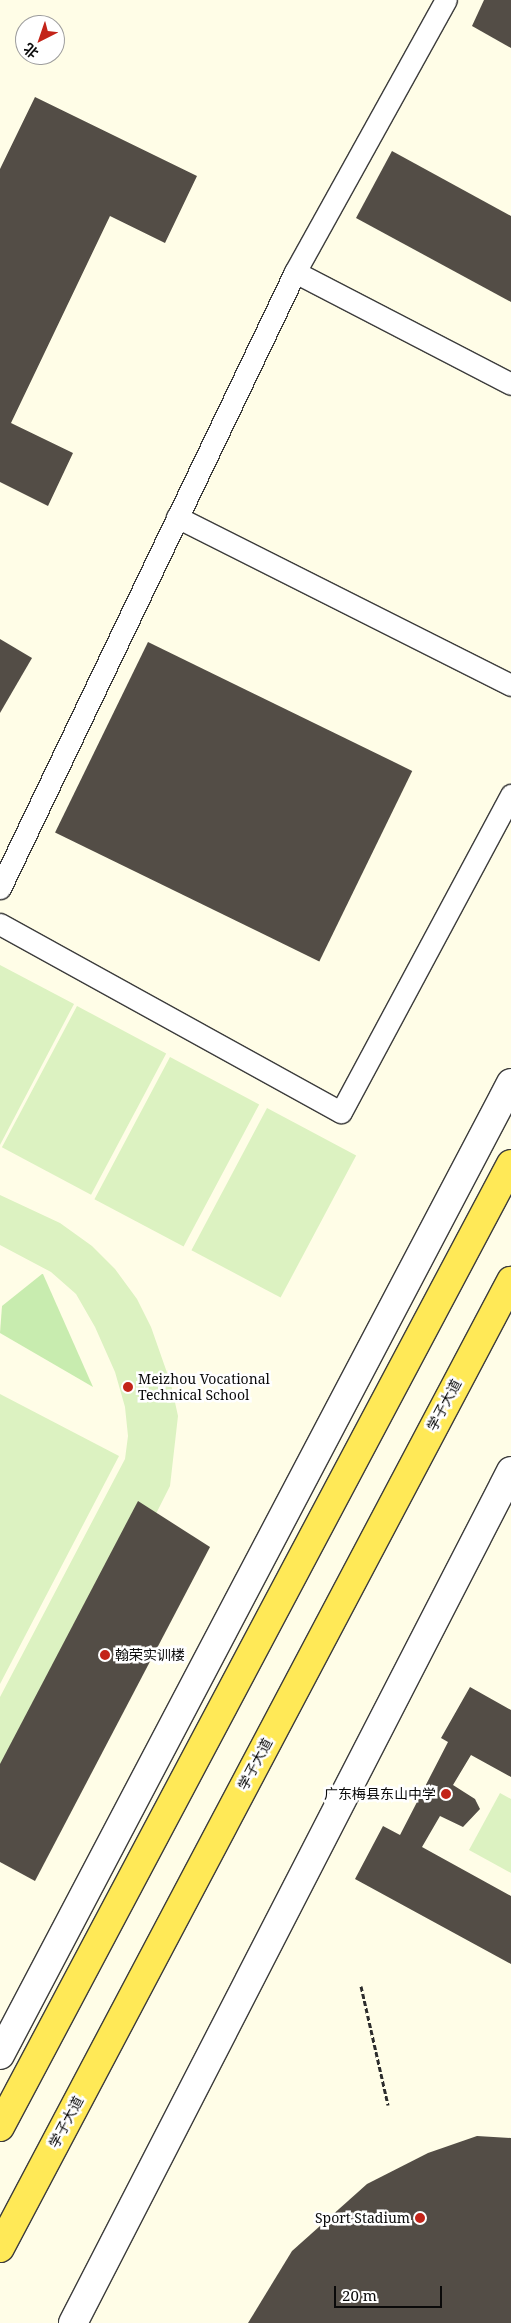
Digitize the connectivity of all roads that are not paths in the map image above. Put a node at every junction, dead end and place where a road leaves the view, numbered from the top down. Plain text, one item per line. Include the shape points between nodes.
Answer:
1 (446, 0) edge
2 (295, 272) junction
3 (511, 384) edge
4 (177, 518) junction
5 (511, 685) edge
6 (511, 795) edge
7 (0, 888) edge
8 (0, 924) edge
9 (511, 1083) edge
10 (511, 1164) edge
11 (511, 1280) edge
12 (511, 1471) edge
13 (0, 2055) edge
14 (0, 2127) edge
15 (0, 2248) edge
16 (73, 2323) edge

1 - 2 lane
2 - 3 lane
2 - 4 lane
4 - 5 lane
4 - 7 lane
6 - 8 lane via 340,1112
9 - 13 street
10 - 14 main road
11 - 15 main road, 学子大道
12 - 16 street

